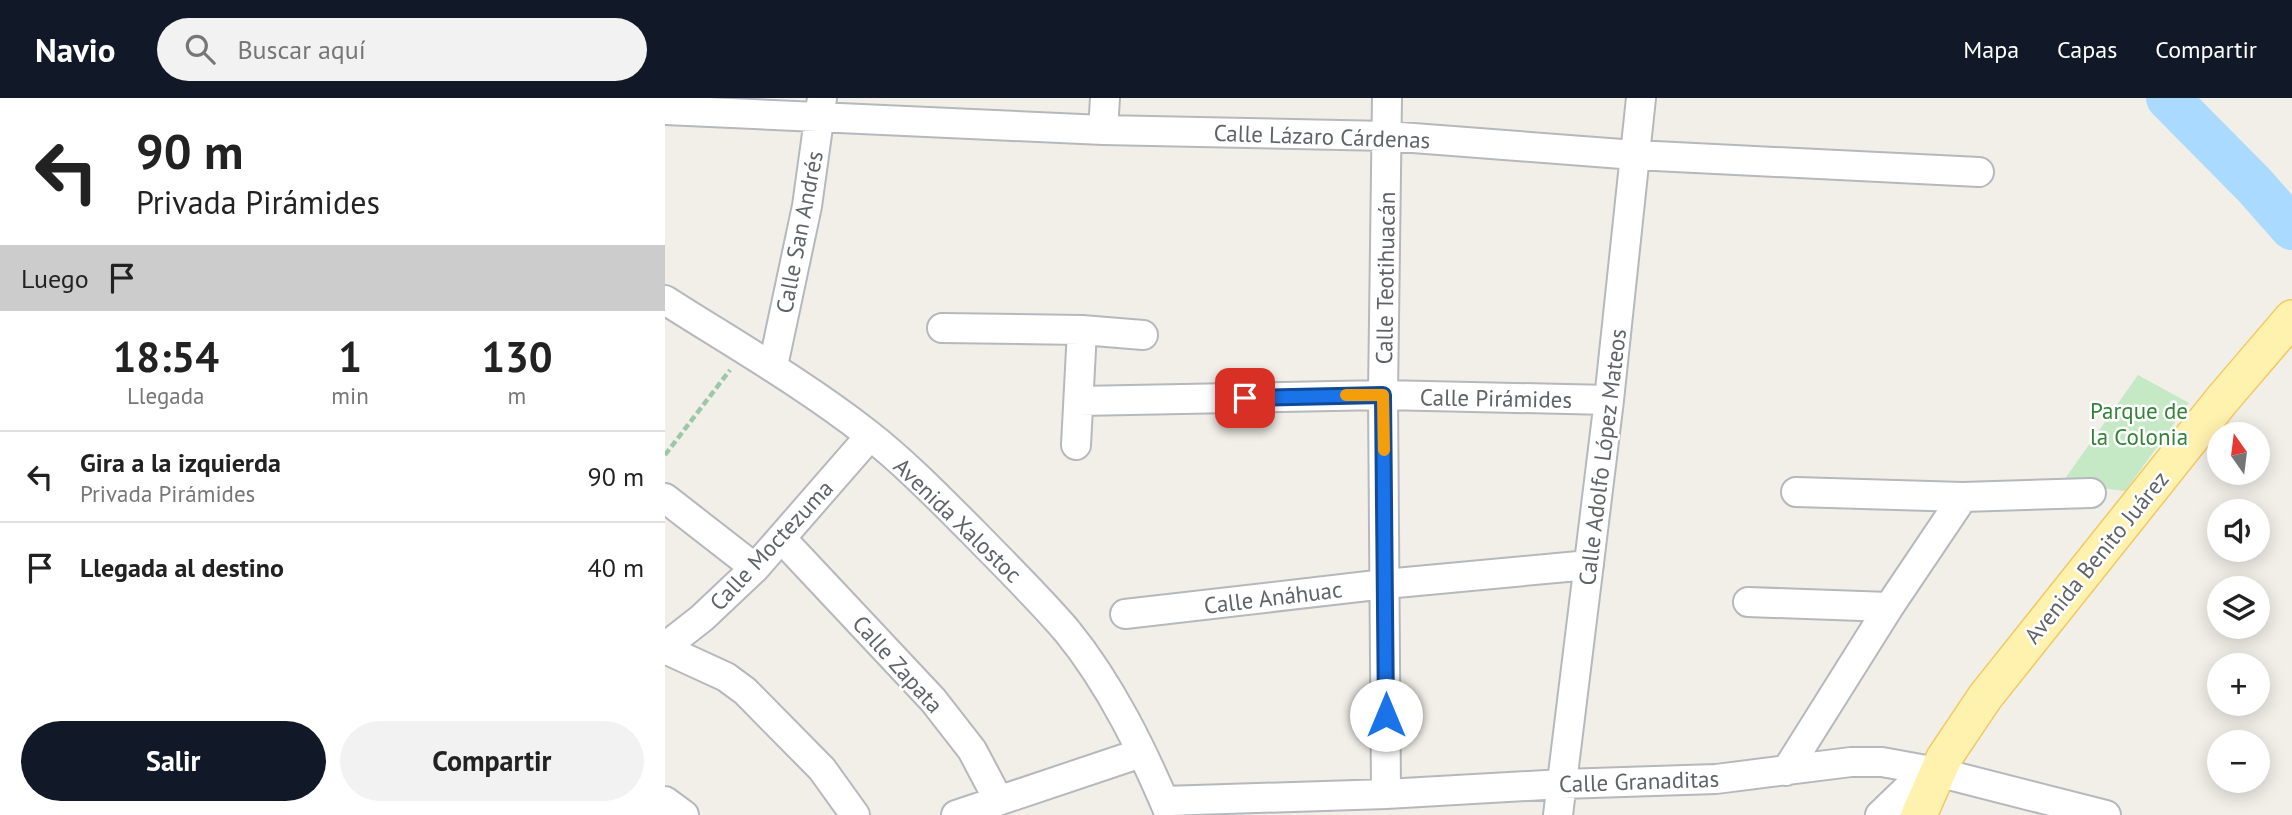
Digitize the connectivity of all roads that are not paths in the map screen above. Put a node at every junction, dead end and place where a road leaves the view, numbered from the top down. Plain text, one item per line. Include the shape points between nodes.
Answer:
1 (1105, 98) edge
2 (1387, 98) edge
3 (1641, 98) edge
4 (821, 108) edge
5 (665, 110) edge
6 (1103, 130) junction
7 (1387, 136) junction
8 (1635, 155) junction
9 (1979, 172) dead end
10 (665, 300) edge
11 (2292, 318) edge
12 (941, 328) dead end
13 (1082, 330) junction
14 (1143, 335) dead end
15 (773, 366) junction
16 (1383, 395) junction
17 (1609, 400) junction
18 (1079, 401) junction
19 (870, 436) junction
20 (1076, 445) dead end
21 (1796, 492) dead end
22 (2091, 493) dead end
23 (1963, 497) junction
24 (665, 498) edge
25 (781, 538) junction
26 (1589, 565) junction
27 (755, 568) junction
28 (1385, 584) junction
29 (1748, 602) dead end
30 (1889, 607) junction
31 (1125, 614) dead end
32 (665, 648) edge
33 (1141, 753) junction
34 (1786, 771) junction
35 (1562, 784) junction
36 (1386, 794) junction
37 (665, 801) edge
38 (999, 801) junction
39 (1927, 801) edge
40 (1167, 808) edge
41 (684, 815) edge
42 (855, 815) edge
43 (957, 815) edge
44 (1558, 815) edge
45 (1880, 815) edge
46 (2106, 815) edge

1 - 6 street
2 - 7 street, Calle Teotihuacán
3 - 8 street, Calle Adolfo López Mateos
4 - 5 street, Calle Lázaro Cárdenas
4 - 6 street, Calle Lázaro Cárdenas
4 - 15 street, Calle San Andrés via 807,206
6 - 7 street, Calle Lázaro Cárdenas
7 - 8 street, Calle Lázaro Cárdenas
7 - 16 street, Calle Teotihuacán
8 - 9 street, Calle Lázaro Cárdenas
8 - 17 street, Calle Adolfo López Mateos
10 - 15 street, Avenida Xalostoc
11 - 39 main road, Avenida Benito Juárez via 1978,707 1957,736
12 - 13 street
13 - 14 street
13 - 18 street
15 - 19 street, Avenida Xalostoc
16 - 17 street, Calle Pirámides
16 - 18 street, Calle Pirámides
16 - 28 street, Calle Teotihuacán
17 - 26 street, Calle Adolfo López Mateos
18 - 20 street
19 - 25 street, Calle Moctezuma
19 - 33 street, Avenida Xalostoc via 950,509 1067,632 1113,700
21 - 23 street
22 - 23 street
23 - 30 street
24 - 27 street
25 - 27 street, Calle Moctezuma
25 - 38 street, Calle Zapata via 933,700 972,750
26 - 28 street, Calle Anáhuac
26 - 35 street, Calle Adolfo López Mateos
27 - 32 street, Calle Moctezuma
28 - 31 street, Calle Anáhuac
28 - 36 street, Calle Teotihuacán
29 - 30 street
30 - 34 street
32 - 42 street via 745,691 823,769
33 - 38 street
33 - 40 street, Avenida Xalostoc
34 - 35 street, Calle Granaditas via 1716,779
34 - 39 street, Calle Granaditas via 1882,762
35 - 36 street, Calle Granaditas
35 - 44 street, Calle Adolfo López Mateos
36 - 40 street, Calle Granaditas
37 - 41 street
38 - 43 street
39 - 45 street via 1908,788
39 - 46 street, Calle Granaditas

